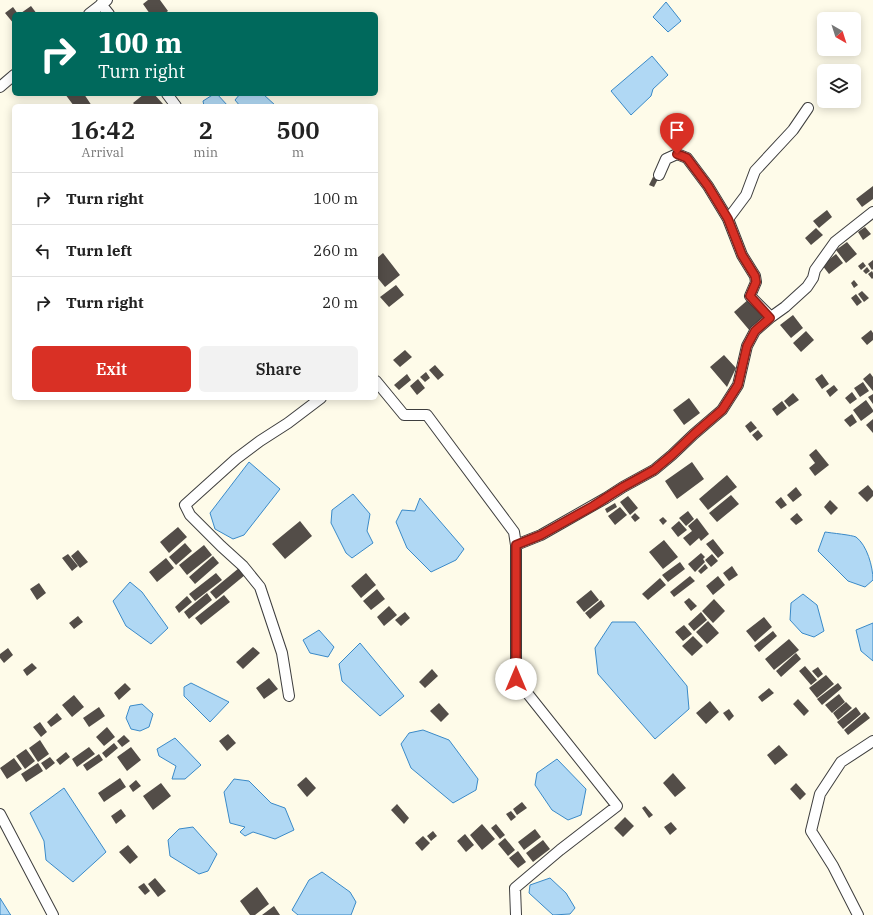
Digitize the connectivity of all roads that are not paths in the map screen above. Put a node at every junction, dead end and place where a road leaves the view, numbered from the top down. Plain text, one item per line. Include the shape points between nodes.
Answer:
1 (104, 2) edge
2 (92, 12) edge
3 (108, 12) edge
4 (12, 77) edge
5 (0, 87) edge
6 (808, 108) dead end
7 (659, 175) dead end
8 (873, 212) edge
9 (728, 219) junction
10 (770, 318) junction
11 (378, 384) edge
12 (319, 400) edge
13 (516, 545) junction
14 (289, 696) dead end
15 (873, 741) edge
16 (0, 814) edge
17 (53, 915) edge
18 (516, 915) edge
19 (858, 915) edge

1 - 2 street
1 - 3 street
4 - 5 street
6 - 9 street via 793,130 755,170 746,195
7 - 9 street via 666,159 677,154 687,158
8 - 10 street via 836,242 815,270 807,287
9 - 10 street via 742,255 755,276 756,282 750,296
10 - 13 street via 755,331 747,346 738,385 722,410 672,455 654,470 600,502 541,535
11 - 13 street via 404,416 427,415 514,532
12 - 14 street via 236,459 185,506 190,515 243,566 260,587 282,654
13 - 18 street via 516,679 617,806 515,888
15 - 19 street via 841,762 820,794 811,831 833,866
16 - 17 street

